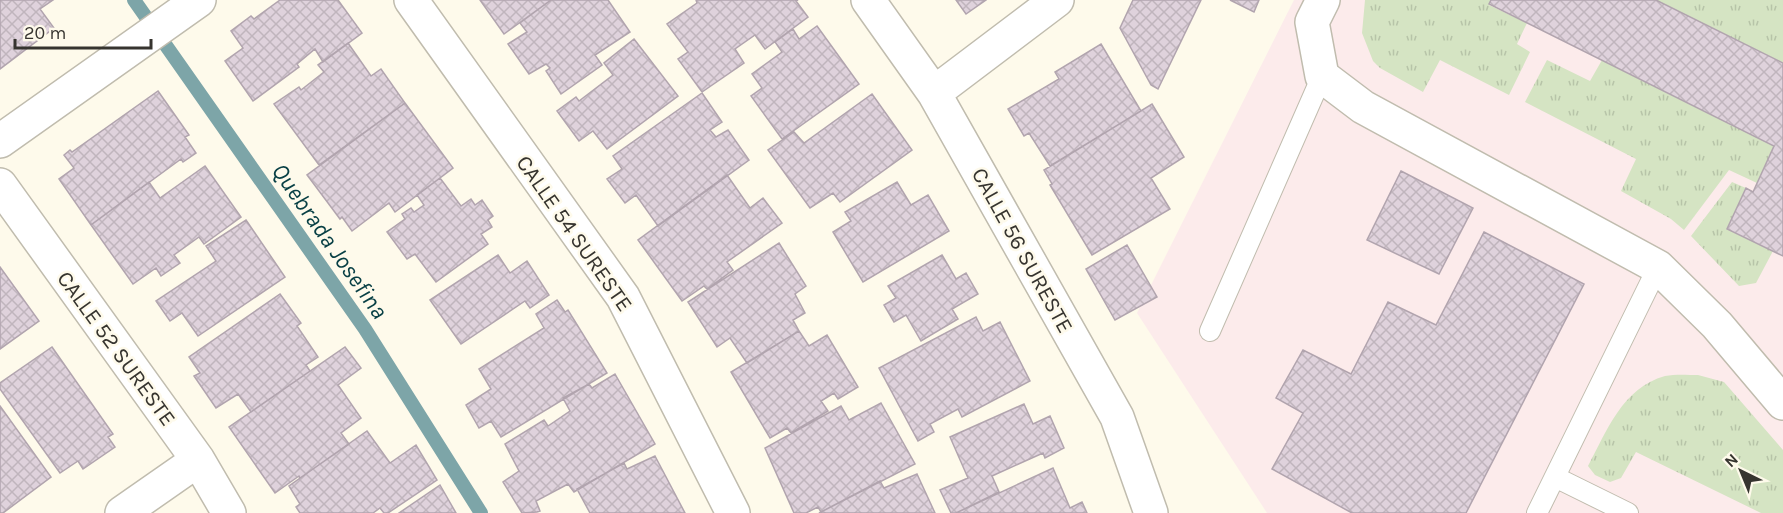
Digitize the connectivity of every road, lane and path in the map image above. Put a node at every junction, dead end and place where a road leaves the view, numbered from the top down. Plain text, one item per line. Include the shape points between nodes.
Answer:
1 (411, 0) edge
2 (868, 0) edge
3 (1057, 0) edge
4 (1323, 0) edge
5 (189, 8) edge
6 (1322, 76) junction
7 (934, 93) junction
8 (0, 141) edge
9 (0, 185) edge
10 (1658, 267) junction
11 (1210, 331) dead end
12 (1783, 403) edge
13 (198, 460) junction
14 (1555, 477) junction
15 (122, 513) edge
16 (229, 513) edge
17 (733, 513) edge
18 (1151, 513) edge
19 (1537, 513) edge
20 (1628, 513) edge

1 - 17 street, CALLE 54 SURESTE via 623,297
2 - 7 street, CALLE 56 SURESTE
3 - 7 street
4 - 6 street via 1312,22
5 - 8 street
6 - 10 street via 1363,107
6 - 11 lane
7 - 18 street, CALLE 56 SURESTE via 1117,417
9 - 13 street, CALLE 52 SURESTE
10 - 12 street via 1717,325
10 - 14 lane
13 - 15 street
13 - 16 street, CALLE 52 SURESTE
14 - 19 lane
14 - 20 lane

